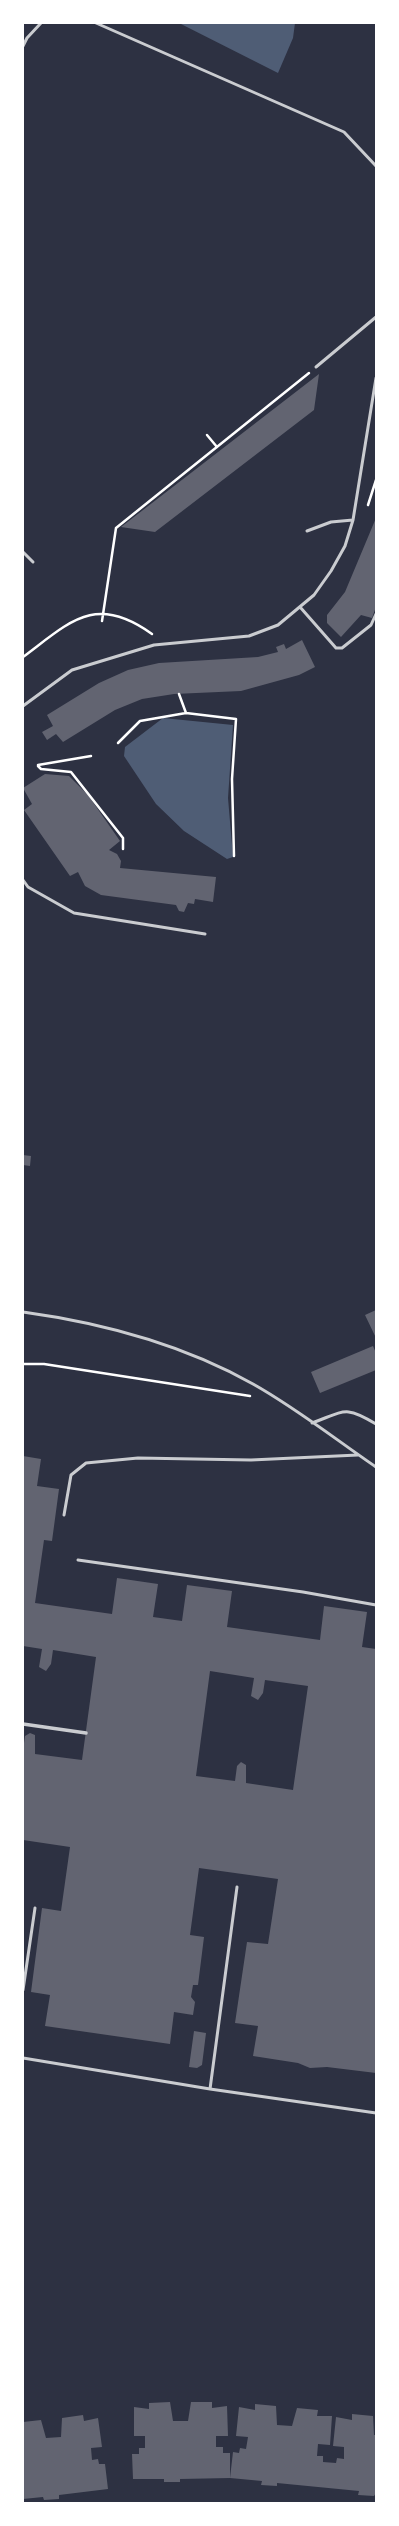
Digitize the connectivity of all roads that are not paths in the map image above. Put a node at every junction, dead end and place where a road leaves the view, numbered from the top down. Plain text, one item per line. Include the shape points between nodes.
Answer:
1 (41, 23) edge
2 (96, 23) edge
3 (23, 46) edge
4 (376, 166) edge
5 (376, 317) edge
6 (316, 367) road end
7 (376, 378) edge
8 (376, 383) edge
9 (353, 520) junction
10 (307, 531) dead end
11 (23, 552) edge
12 (33, 562) dead end
13 (300, 608) junction
14 (376, 614) edge
15 (23, 706) edge
16 (23, 880) edge
17 (23, 886) edge
18 (28, 887) junction
19 (205, 934) dead end
20 (23, 1312) edge
21 (312, 1423) junction
22 (376, 1424) edge
23 (358, 1455) junction
24 (376, 1467) edge
25 (64, 1516) dead end
26 (78, 1560) dead end
27 (376, 1605) edge
28 (23, 1724) edge
29 (86, 1732) dead end
30 (237, 1887) dead end
31 (35, 1908) dead end
32 (23, 1990) edge
33 (23, 2058) edge
34 (210, 2090) junction
35 (376, 2113) edge

1 - 3 lane
2 - 4 lane via 344,132
5 - 6 lane
7 - 8 lane
8 - 9 lane
9 - 10 lane via 331,522
9 - 13 lane via 345,546 332,571 314,595
11 - 12 lane
13 - 14 lane via 336,648 342,648 372,625
13 - 15 lane via 278,624 249,636 154,645 72,670
16 - 18 lane
17 - 18 lane
18 - 19 lane via 74,913
20 - 21 lane via 72,1319 164,1343 252,1383
21 - 22 lane via 345,1411 355,1411
21 - 23 lane
23 - 24 lane
23 - 25 lane via 251,1460 138,1458 86,1463 72,1475
26 - 27 lane
28 - 29 street
30 - 34 lane
31 - 32 lane
33 - 34 lane
34 - 35 lane

